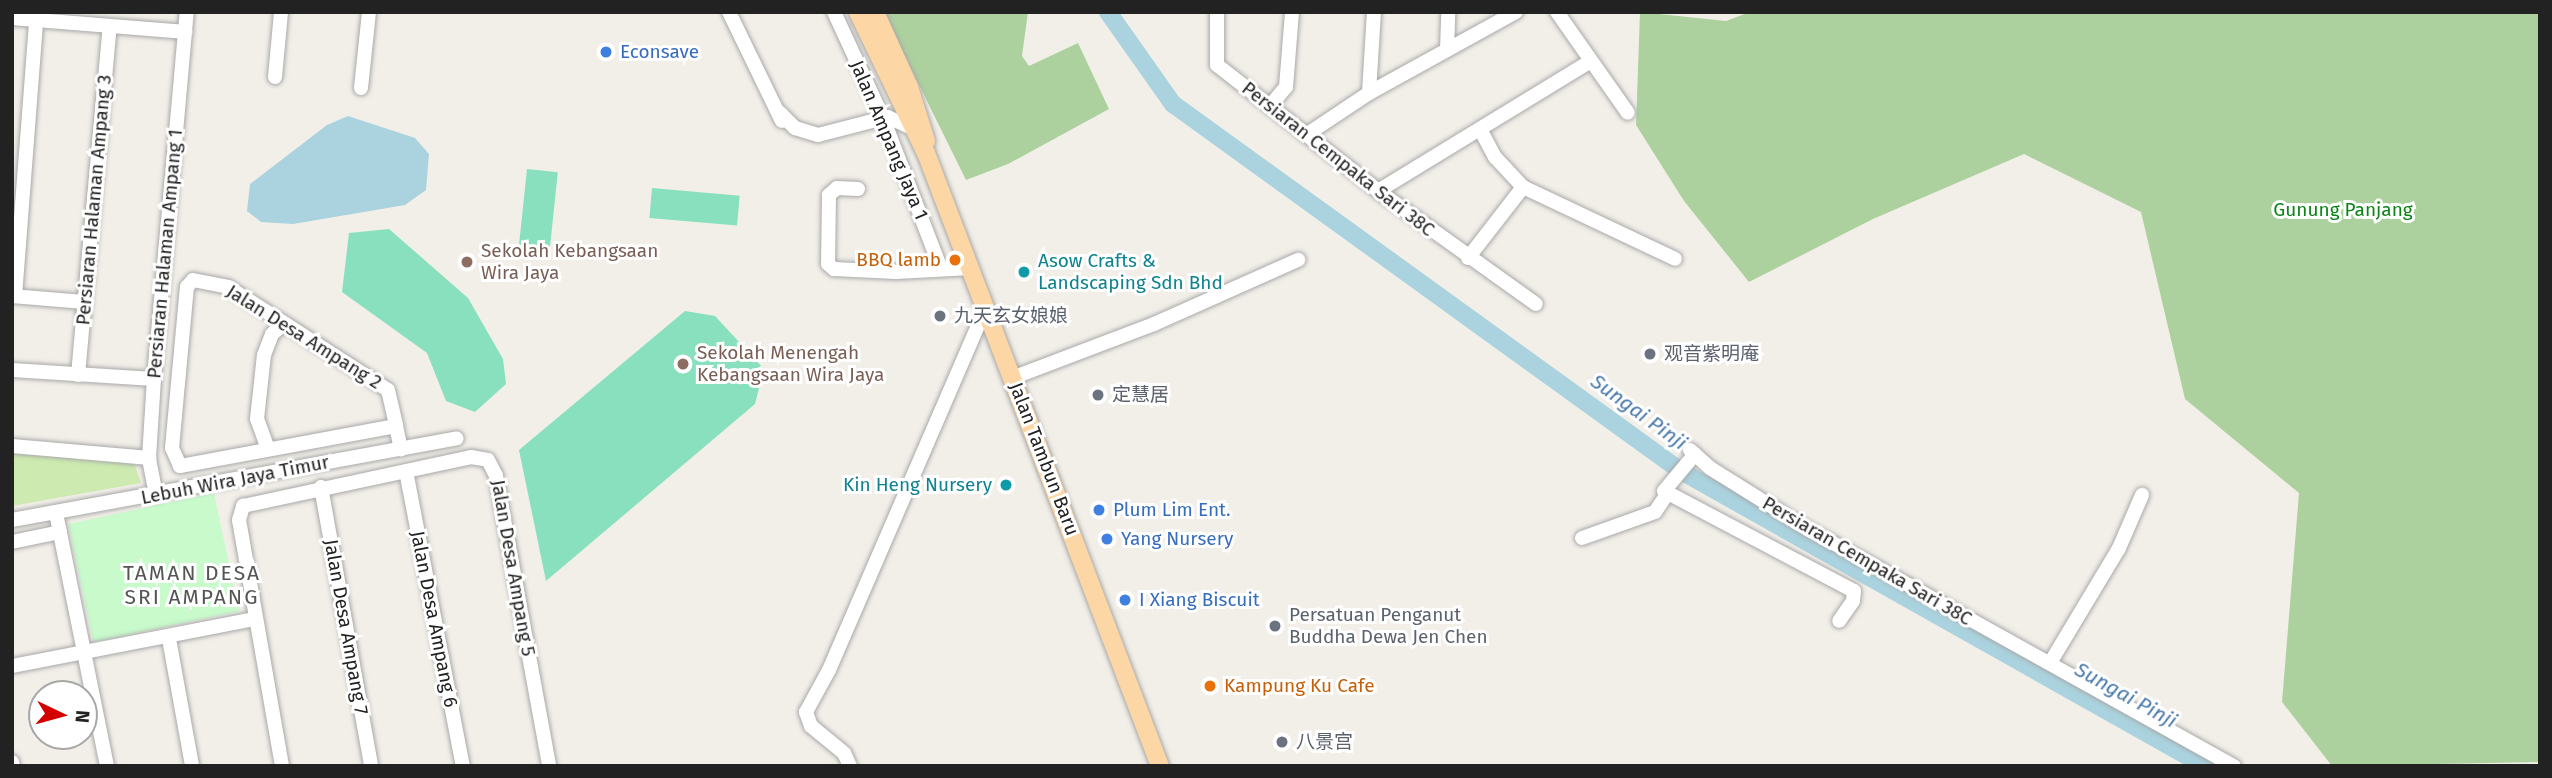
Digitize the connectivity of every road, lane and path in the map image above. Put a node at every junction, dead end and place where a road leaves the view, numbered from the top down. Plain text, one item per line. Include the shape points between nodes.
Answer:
1 (187, 12) edge
2 (281, 12) edge
3 (369, 12) edge
4 (729, 12) edge
5 (834, 12) edge
6 (858, 12) edge
7 (874, 12) edge
8 (1217, 12) edge
9 (1292, 12) edge
10 (1374, 12) edge
11 (1448, 12) edge
12 (1516, 12) edge
13 (1557, 12) edge
14 (12, 18) edge
15 (36, 20) junction
16 (110, 26) junction
17 (185, 32) junction
18 (1447, 50) junction
19 (1589, 62) junction
20 (275, 77) dead end
21 (891, 81) junction
22 (361, 88) dead end
23 (1369, 93) junction
24 (1270, 106) junction
25 (779, 113) junction
26 (1628, 113) dead end
27 (885, 117) junction
28 (912, 128) junction
29 (1480, 129) junction
30 (786, 133) dead end
31 (1306, 135) junction
32 (926, 153) junction
33 (1523, 187) junction
34 (858, 189) dead end
35 (1378, 191) junction
36 (1468, 258) junction
37 (1675, 259) dead end
38 (1298, 260) dead end
39 (971, 268) junction
40 (941, 269) junction
41 (14, 296) edge
42 (84, 302) junction
43 (1536, 304) dead end
44 (985, 309) junction
45 (284, 324) junction
46 (12, 370) edge
47 (78, 375) junction
48 (1012, 378) junction
49 (154, 379) junction
50 (396, 426) junction
51 (457, 438) dead end
52 (425, 444) junction
53 (12, 446) edge
54 (268, 449) junction
55 (401, 449) junction
56 (149, 458) junction
57 (429, 467) junction
58 (406, 471) junction
59 (321, 487) junction
60 (1670, 487) junction
61 (156, 495) junction
62 (2142, 495) dead end
63 (55, 513) junction
64 (12, 520) edge
65 (60, 532) junction
66 (1582, 538) dead end
67 (12, 542) edge
68 (254, 619) junction
69 (1839, 621) dead end
70 (169, 639) junction
71 (84, 654) junction
72 (2050, 663) junction
73 (12, 666) edge
74 (107, 766) edge
75 (192, 766) edge
76 (282, 766) edge
77 (371, 766) edge
78 (463, 766) edge
79 (549, 766) edge
80 (850, 766) edge
81 (1160, 766) edge
82 (2234, 766) edge

1 - 17 street, Persiaran Halaman Ampang 1
2 - 20 street
3 - 22 street
4 - 25 street
5 - 27 street, Jalan Ampang Jaya 1
6 - 21 main road, Jalan Tambun Baru
7 - 32 main road, Jalan Tambun Baru via 927,132
8 - 24 street, Persiaran Cempaka Sari 38C via 1217,65
9 - 24 street via 1286,88
10 - 23 street
11 - 18 street
12 - 18 street
13 - 19 street
14 - 15 street
15 - 16 street
15 - 41 street
16 - 17 street
16 - 42 street, Persiaran Halaman Ampang 3
17 - 49 street, Persiaran Halaman Ampang 1
18 - 23 street
19 - 26 street
19 - 29 street
21 - 27 street
21 - 28 main road, Jalan Tambun Baru
23 - 31 street
24 - 31 street, Persiaran Cempaka Sari 38C
25 - 27 street via 795,128 818,135
25 - 30 street
27 - 28 street
27 - 40 street, Jalan Ampang Jaya 1
28 - 32 main road, Jalan Tambun Baru
29 - 33 street via 1494,157
29 - 35 street
31 - 35 street, Persiaran Cempaka Sari 38C
32 - 39 main road, Jalan Tambun Baru
33 - 36 street
33 - 37 street
34 - 40 street via 838,188 829,195 827,259 834,269
35 - 36 street, Persiaran Cempaka Sari 38C
36 - 43 street, Persiaran Cempaka Sari 38C
38 - 48 street via 1154,324
39 - 40 street
39 - 44 main road, Jalan Tambun Baru
41 - 42 street
42 - 47 street, Persiaran Halaman Ampang 3
44 - 48 main road, Jalan Tambun Baru
44 - 80 street via 829,670 806,712 811,726 844,753
45 - 50 street, Jalan Desa Ampang 2 via 388,390
45 - 54 street via 272,334 264,355 257,419
45 - 54 street, Jalan Desa Ampang 2 via 228,287 193,280 185,310 172,448 180,466
46 - 47 street
47 - 49 street
48 - 81 main road, Jalan Tambun Baru
49 - 56 street, Persiaran Halaman Ampang 1
50 - 54 street
50 - 55 street, Jalan Desa Ampang 2
51 - 52 street, Lebuh Wira Jaya Timur
52 - 55 street, Lebuh Wira Jaya Timur
52 - 57 street
53 - 56 street
55 - 61 street, Lebuh Wira Jaya Timur
56 - 61 street, Persiaran Halaman Ampang 1
57 - 58 street, Jalan Desa Ampang 5
57 - 79 street, Jalan Desa Ampang 5 via 471,457 488,460 493,466
58 - 59 street, Jalan Desa Ampang 5
58 - 78 street, Jalan Desa Ampang 6
59 - 68 street, Jalan Desa Ampang 5 via 251,502 240,512
59 - 77 street, Jalan Desa Ampang 7
60 - 66 street via 1655,512
60 - 69 street via 1854,591 1853,601
60 - 72 street, Persiaran Cempaka Sari 38C via 1691,455 1806,528
61 - 63 street, Lebuh Wira Jaya Timur
62 - 72 street via 2119,548
63 - 64 street, Lebuh Wira Jaya Timur
63 - 65 street
65 - 67 street
65 - 71 street
68 - 70 street
68 - 76 street
70 - 71 street
70 - 75 street
71 - 73 street
71 - 74 street
72 - 82 street, Persiaran Cempaka Sari 38C

